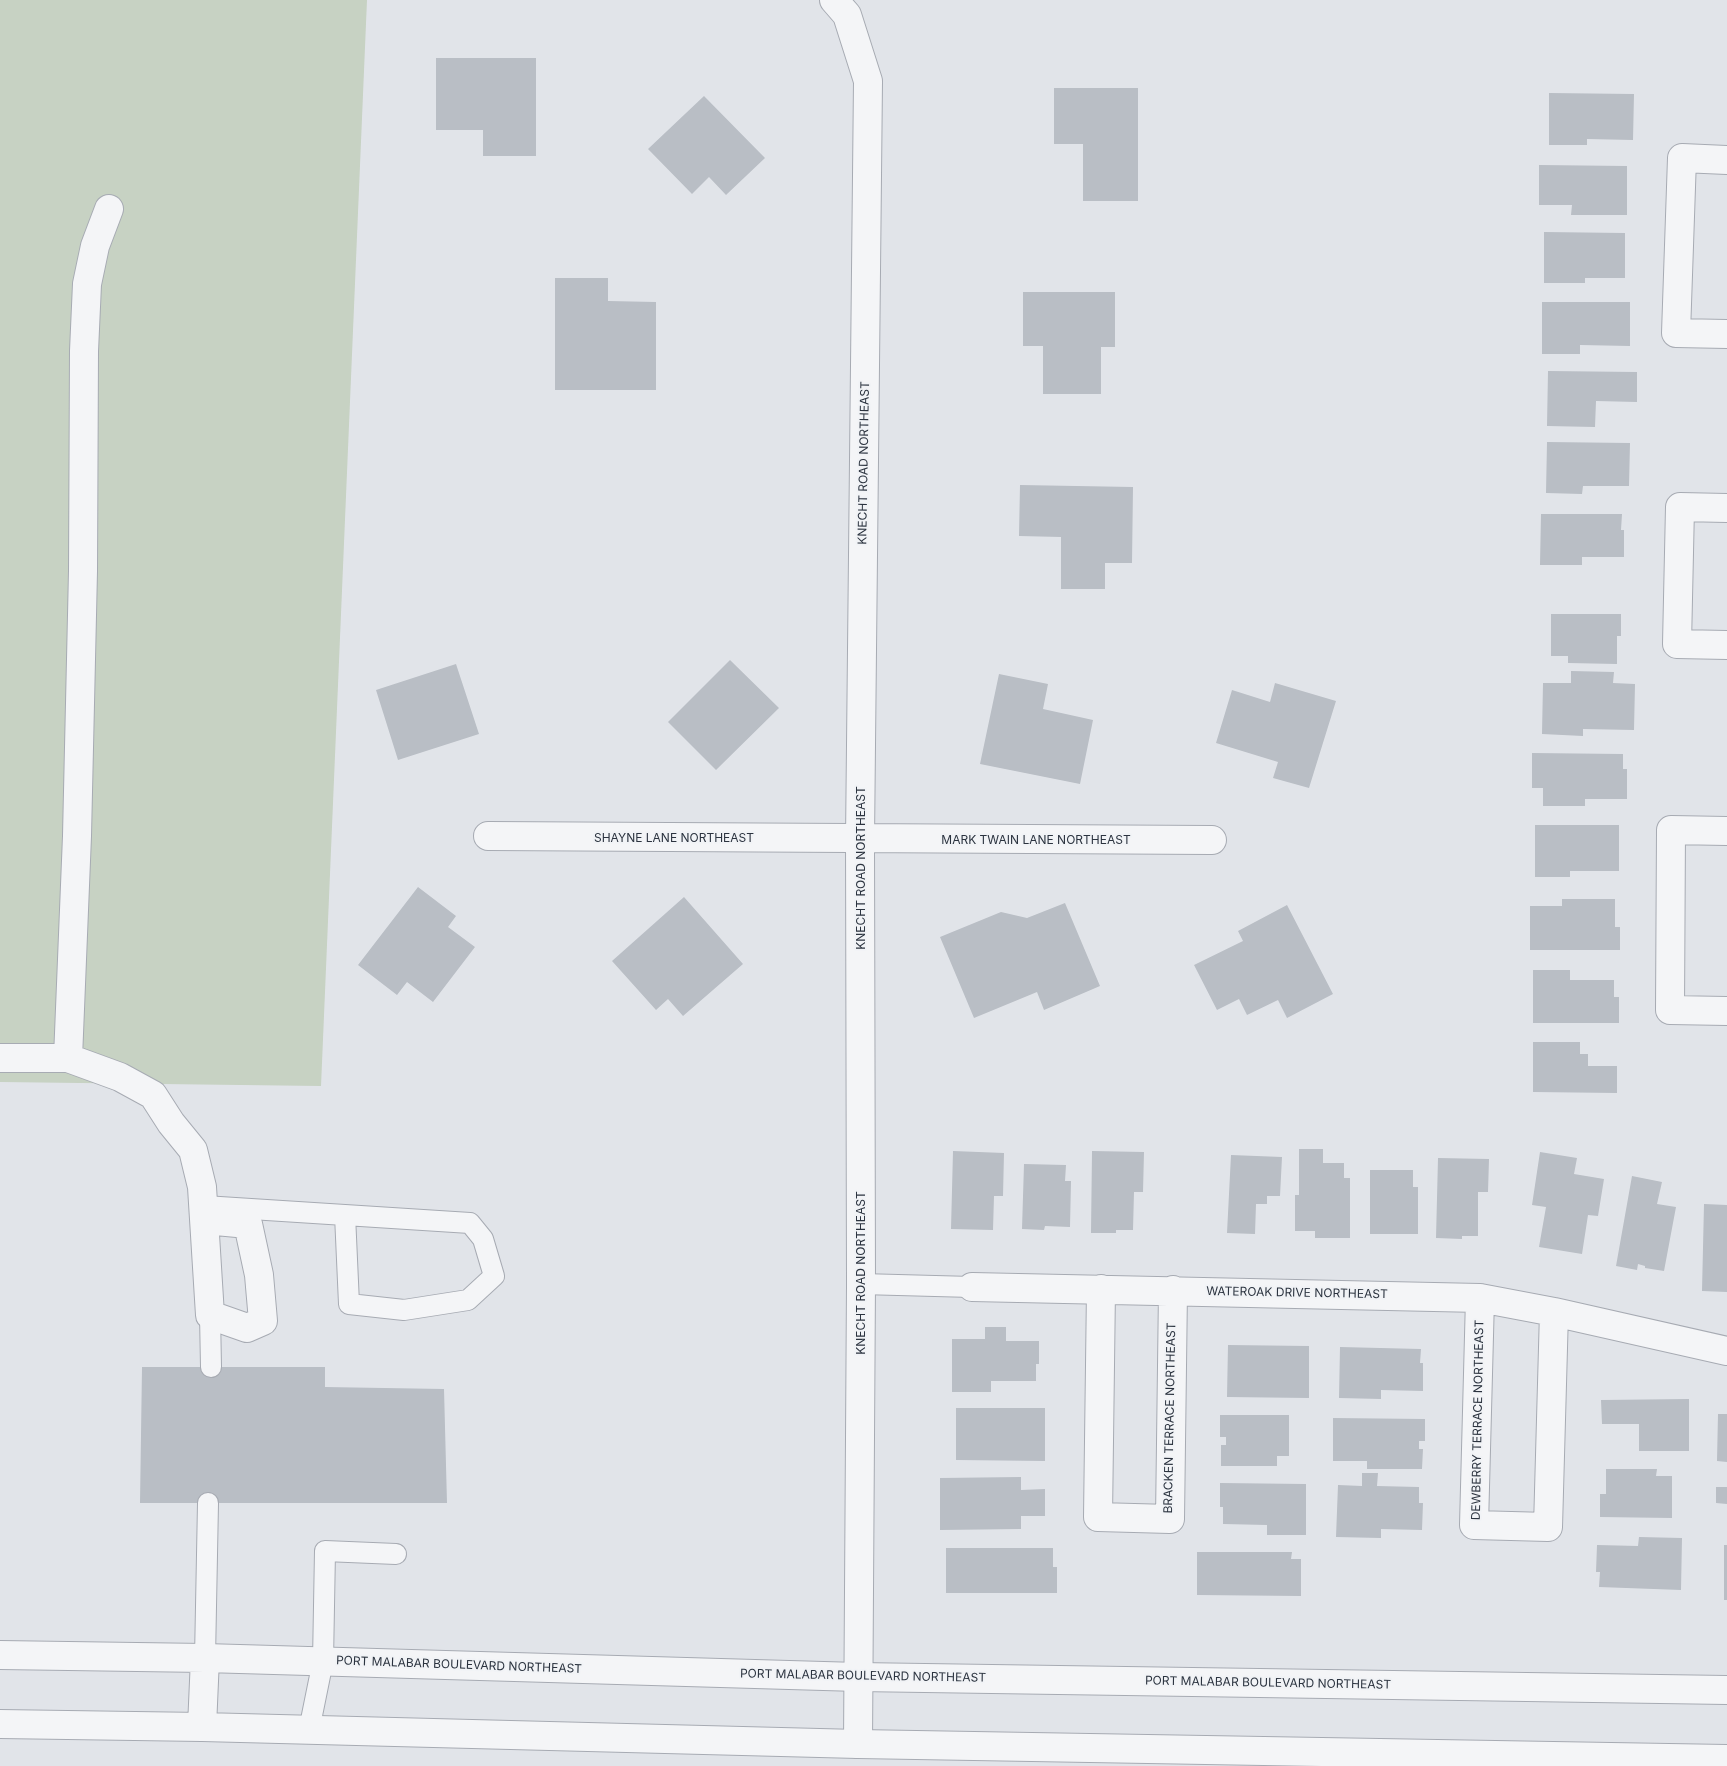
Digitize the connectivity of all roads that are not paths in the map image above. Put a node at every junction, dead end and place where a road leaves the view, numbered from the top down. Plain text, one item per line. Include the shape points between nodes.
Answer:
1 (834, 0) edge
2 (1727, 160) edge
3 (108, 209) dead end
4 (1727, 334) edge
5 (1727, 508) edge
6 (1727, 645) edge
7 (1727, 831) edge
8 (488, 836) dead end
9 (860, 839) junction
10 (1212, 840) dead end
11 (1727, 1011) edge
12 (0, 1058) edge
13 (68, 1058) junction
14 (204, 1213) junction
15 (345, 1215) junction
16 (861, 1284) junction
17 (972, 1286) joint
18 (1101, 1289) junction
19 (1173, 1290) junction
20 (1480, 1298) junction
21 (1554, 1312) junction
22 (210, 1315) junction
23 (1727, 1350) edge
24 (211, 1367) dead end
25 (208, 1503) dead end
26 (396, 1554) dead end
27 (0, 1655) edge
28 (204, 1658) junction
29 (323, 1662) junction
30 (858, 1677) junction
31 (1727, 1690) edge
32 (0, 1724) edge
33 (202, 1727) junction
34 (310, 1730) junction
35 (858, 1744) junction
36 (1727, 1759) edge

1 - 9 street, KNECHT ROAD NORTHEAST via 847,15 868,81
2 - 4 street via 1682,158 1676,332
3 - 13 street via 95,246 87,284 76,846
5 - 6 street via 1680,507 1677,644
7 - 11 street via 1671,830 1670,1010
8 - 9 street, SHAYNE LANE NORTHEAST
9 - 10 street, MARK TWAIN LANE NORTHEAST
9 - 16 street, KNECHT ROAD NORTHEAST
12 - 13 street
13 - 14 street via 153,1095 193,1150 202,1187
14 - 15 lane
14 - 22 street
14 - 22 street via 248,1224 259,1275 263,1321 247,1328
15 - 15 lane via 470,1223 482,1239 494,1276 468,1300 404,1310 349,1304
16 - 17 lane, WATEROAK DRIVE NORTHEAST
16 - 30 street, KNECHT ROAD NORTHEAST
17 - 18 street, WATEROAK DRIVE NORTHEAST
18 - 19 street, WATEROAK DRIVE NORTHEAST
18 - 19 street, BRACKEN TERRACE NORTHEAST via 1098,1517 1107,1518 1170,1518
19 - 20 street, WATEROAK DRIVE NORTHEAST
20 - 21 street, WATEROAK DRIVE NORTHEAST
20 - 21 street, DEWBERRY TERRACE NORTHEAST via 1474,1525 1548,1527
21 - 23 street, WATEROAK DRIVE NORTHEAST
22 - 24 lane
25 - 28 lane
26 - 29 lane via 325,1551
27 - 28 street, PORT MALABAR BOULEVARD NORTHEAST
28 - 29 street, PORT MALABAR BOULEVARD NORTHEAST
28 - 33 street
29 - 30 street, PORT MALABAR BOULEVARD NORTHEAST
29 - 34 lane
30 - 31 street, PORT MALABAR BOULEVARD NORTHEAST
30 - 35 street, KNECHT ROAD NORTHEAST
32 - 33 street
33 - 34 street
34 - 35 street
35 - 36 street

